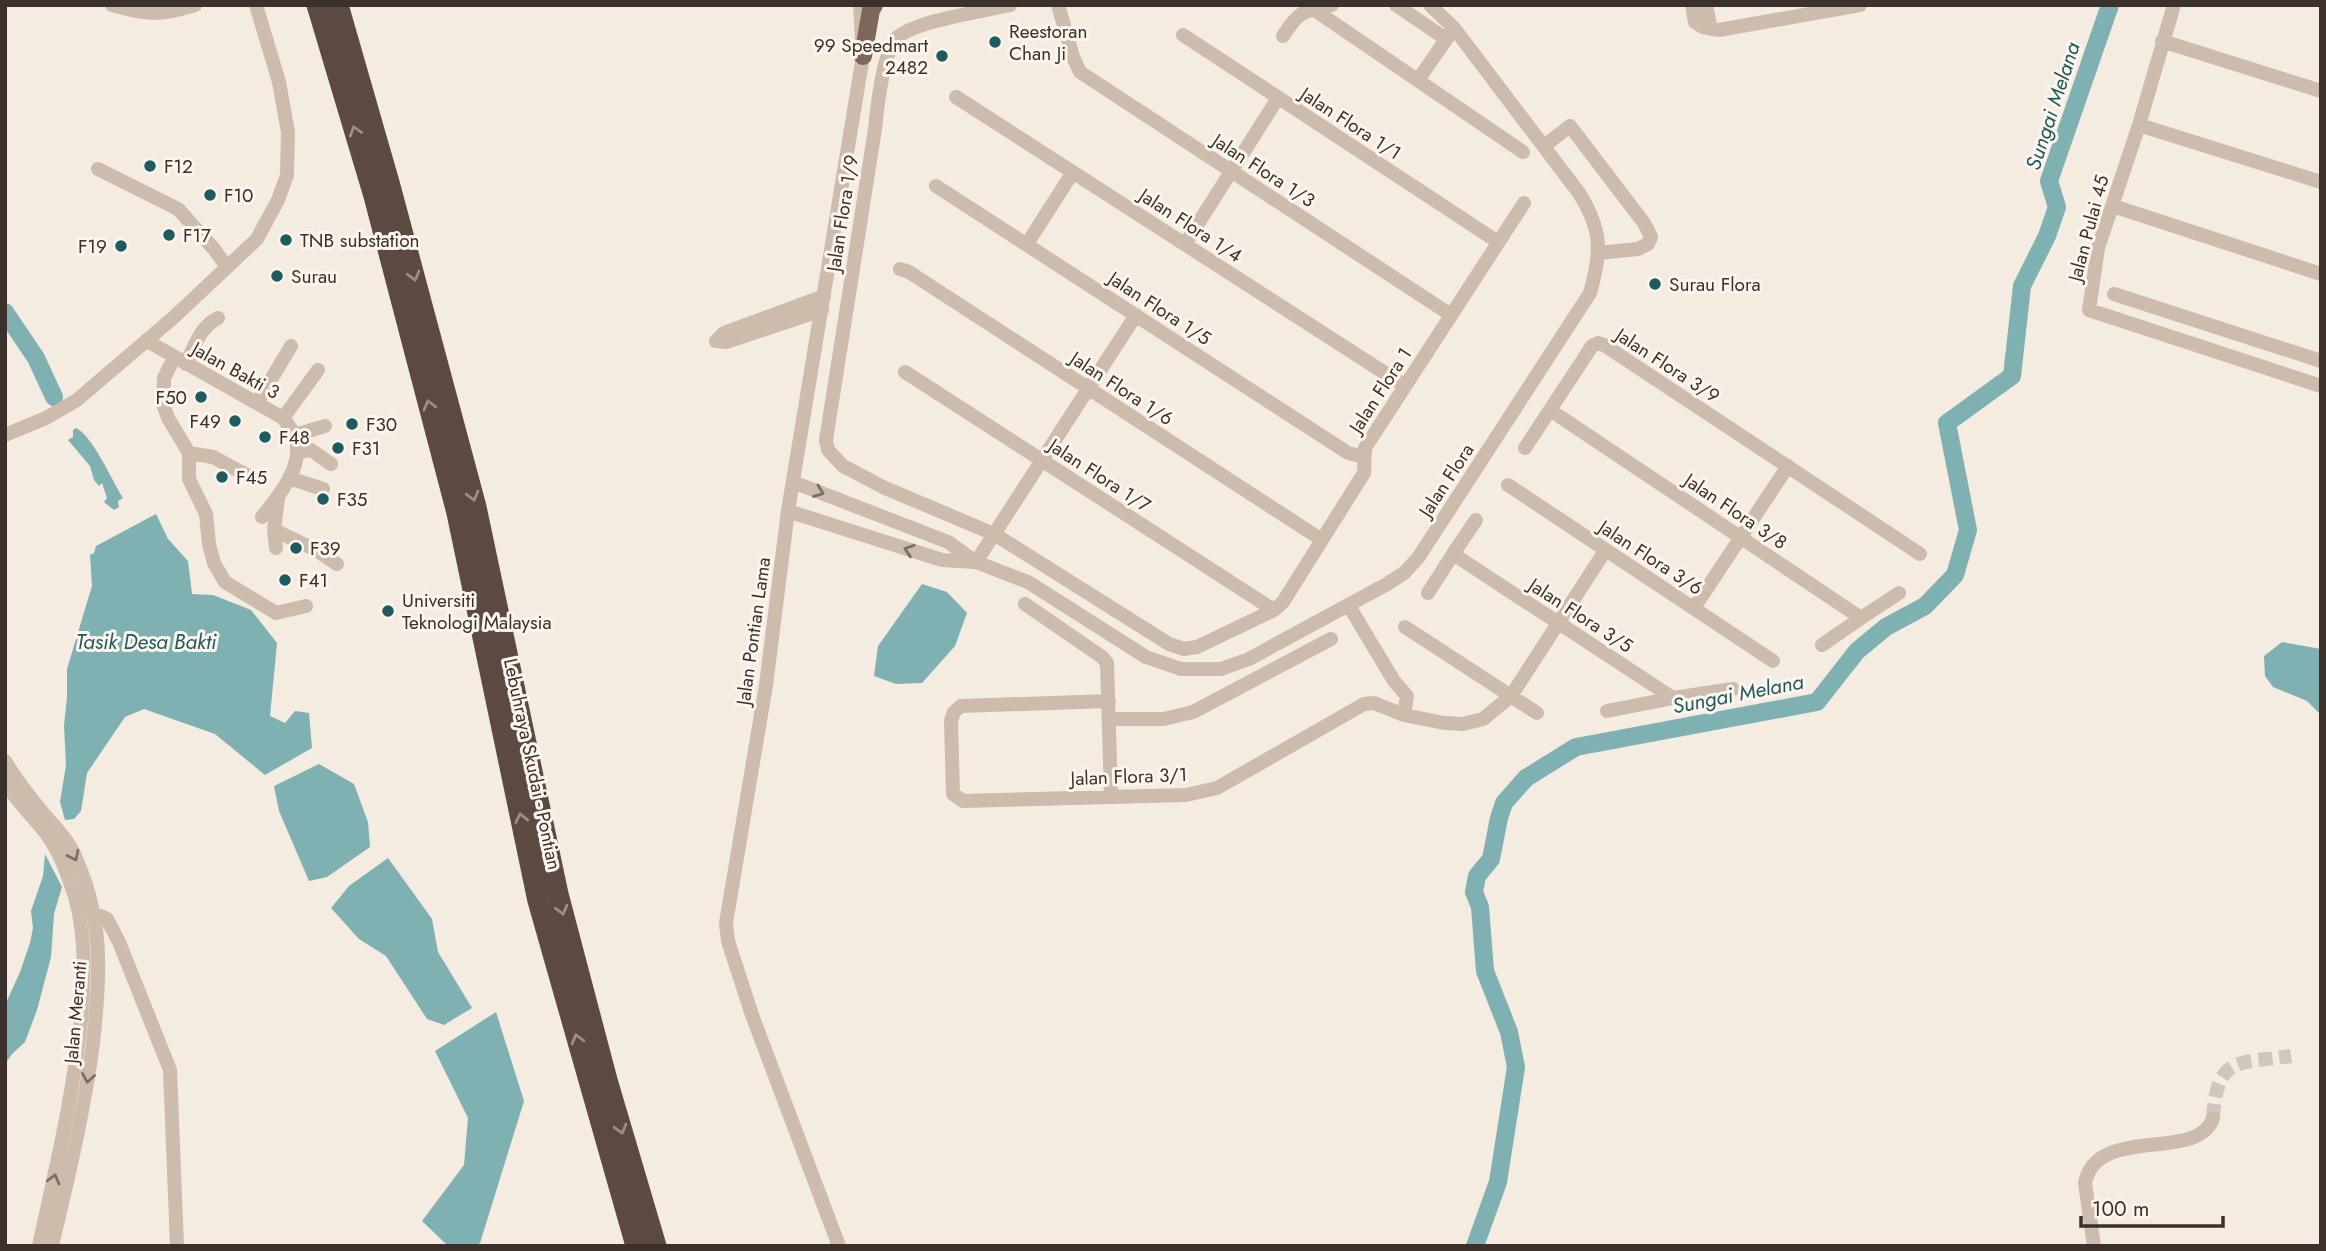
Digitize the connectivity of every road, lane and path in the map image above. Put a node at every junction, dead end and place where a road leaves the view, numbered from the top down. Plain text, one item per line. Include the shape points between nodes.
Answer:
1 (112, 5) edge
2 (195, 5) edge
3 (256, 5) edge
4 (317, 5) edge
5 (338, 5) edge
6 (860, 5) edge
7 (874, 5) edge
8 (1010, 5) edge
9 (1058, 5) edge
10 (1332, 5) edge
11 (1396, 5) edge
12 (1430, 5) edge
13 (1692, 5) edge
14 (1706, 5) edge
15 (1860, 5) edge
16 (2174, 5) edge
17 (1313, 9) junction
18 (1711, 29) junction
19 (1450, 34) junction
20 (1183, 35) dead end
21 (1283, 36) dead end
22 (2162, 41) junction
23 (863, 56) junction
24 (1418, 80) junction
25 (2321, 91) edge
26 (956, 97) dead end
27 (1278, 98) junction
28 (2139, 125) junction
29 (1544, 146) junction
30 (1523, 152) dead end
31 (98, 169) dead end
32 (1231, 171) junction
33 (1073, 172) junction
34 (2321, 182) edge
35 (936, 186) dead end
36 (1524, 203) dead end
37 (2113, 206) junction
38 (1498, 242) junction
39 (1027, 244) junction
40 (1185, 244) junction
41 (1598, 253) junction
42 (228, 267) junction
43 (900, 269) dead end
44 (2321, 274) edge
45 (2114, 294) dead end
46 (823, 303) junction
47 (1136, 315) junction
48 (1451, 315) junction
49 (218, 318) dead end
50 (147, 341) junction
51 (291, 346) dead end
52 (180, 361) junction
53 (2321, 361) edge
54 (318, 370) dead end
55 (905, 372) dead end
56 (1405, 386) junction
57 (2321, 386) edge
58 (1088, 388) junction
59 (257, 403) junction
60 (1550, 410) junction
61 (283, 418) junction
62 (325, 426) dead end
63 (5, 435) edge
64 (295, 435) junction
65 (1525, 448) dead end
66 (297, 452) junction
67 (189, 453) junction
68 (1364, 457) junction
69 (1042, 460) junction
70 (331, 464) dead end
71 (1788, 466) junction
72 (252, 478) dead end
73 (289, 478) junction
74 (793, 482) junction
75 (1508, 485) dead end
76 (871, 487) junction
77 (323, 489) dead end
78 (278, 497) junction
79 (845, 501) junction
80 (788, 511) junction
81 (875, 512) junction
82 (262, 517) dead end
83 (1476, 520) dead end
84 (274, 530) junction
85 (994, 534) junction
86 (1741, 538) junction
87 (1322, 541) junction
88 (276, 548) dead end
89 (1605, 551) junction
90 (1453, 554) junction
91 (1920, 554) dead end
92 (976, 562) junction
93 (337, 564) dead end
94 (1428, 593) dead end
95 (1899, 593) dead end
96 (1025, 604) dead end
97 (306, 606) dead end
98 (1349, 606) junction
99 (1694, 608) junction
100 (1274, 610) junction
101 (1861, 618) junction
102 (1558, 622) junction
103 (1405, 627) dead end
104 (1331, 639) dead end
105 (1170, 644) joint
106 (1822, 645) dead end
107 (1773, 661) dead end
108 (1732, 689) dead end
109 (1511, 696) junction
110 (1673, 698) junction
111 (1109, 701) junction
112 (1607, 711) dead end
113 (1537, 713) dead end
114 (1404, 715) junction
115 (1109, 719) junction
116 (5, 761) edge
117 (5, 782) edge
118 (1111, 796) junction
119 (93, 913) junction
120 (2213, 1118) tunnel mouth
121 (39, 1246) edge
122 (52, 1246) edge
123 (177, 1246) edge
124 (636, 1246) edge
125 (656, 1246) edge
126 (839, 1246) edge
127 (2094, 1246) edge

1 - 2 street via 166,14
3 - 42 street via 288,132 286,175 257,239
124 -> 4 highway, Lebuhraya Skudai - Pontian via 538,901 454,500 374,196
5 -> 125 highway, Lebuhraya Skudai - Pontian via 476,507 558,894
6 - 23 street, Jalan Pontian Lama
7 - 23 main road
8 - 76 street, Jalan Flora 1/9 via 912,28 894,41 890,52 877,103 827,440 828,450
9 - 32 street, Jalan Flora 1/3 via 1080,72
10 - 17 street
11 - 19 street
12 - 19 street, Jalan Flora
13 - 18 street via 1695,22
14 - 18 street
15 - 18 street
16 - 22 street, Jalan Pulai 45
17 - 21 street via 1296,16
17 - 24 street
19 - 24 street
19 - 29 street, Jalan Flora
20 - 27 street, Jalan Flora 1/1
22 - 25 street
22 - 28 street, Jalan Pulai 45
23 - 46 street, Jalan Pontian Lama
24 - 30 street
26 - 33 street, Jalan Flora 1/4
27 - 32 street
27 - 38 street, Jalan Flora 1/1
28 - 34 street
28 - 37 street, Jalan Pulai 45
29 - 41 street, Jalan Flora via 1593,215
29 - 41 street via 1570,126 1651,237 1638,249
31 - 42 street via 178,209
32 - 40 street
32 - 48 street, Jalan Flora 1/3
33 - 39 street
33 - 40 street, Jalan Flora 1/4
35 - 39 street, Jalan Flora 1/5
36 - 38 street, Jalan Flora 1
37 - 44 street
37 - 57 street, Jalan Pulai 45 via 2098,248 2089,310
38 - 48 street, Jalan Flora 1
39 - 47 street, Jalan Flora 1/5
40 - 56 street, Jalan Flora 1/4
41 - 98 street, Jalan Flora via 1590,293 1418,558 1404,573
42 - 50 street
43 - 58 street, Jalan Flora 1/6
45 - 53 street
46 - 46 street via 726,342 716,341 724,332
46 - 74 street, Jalan Pontian Lama
47 - 58 street
47 - 68 street, Jalan Flora 1/5 via 1348,453
48 - 56 street, Jalan Flora 1
49 - 52 street via 200,333
50 - 52 street, Jalan Bakti 3
50 - 63 street via 77,400
51 - 59 street
52 - 59 street, Jalan Bakti 3
52 - 67 street via 164,378 163,404
54 - 61 street
55 - 69 street, Jalan Flora 1/7
56 - 68 street, Jalan Flora 1 via 1364,449
58 - 69 street
58 - 87 street, Jalan Flora 1/6
59 - 61 street, Jalan Bakti 3
60 - 65 street, Jalan Flora 3/9
60 - 71 street, Jalan Flora 3/9 via 1592,346 1604,345
60 - 86 street, Jalan Flora 3/8
61 - 64 street, Jalan Bakti 3
62 - 64 street
64 - 66 street, Jalan Bakti 3
66 - 70 street via 311,450
66 - 73 street, Jalan Bakti 3
67 - 72 street via 213,457
67 - 97 street via 189,479 206,514 214,563 225,582 276,613
68 - 87 street, Jalan Flora 1 via 1364,473
69 - 85 street
69 - 100 street, Jalan Flora 1/7
71 - 86 street
71 - 91 street
73 - 77 street
73 - 78 street, Jalan Bakti 3
74 -> 79 street, Jalan Flora
74 - 80 street, Jalan Pontian Lama
75 - 89 street, Jalan Flora 3/6
76 - 79 street via 857,500
76 - 81 street
76 - 85 street, Jalan Flora 1/9
78 - 82 street, Jalan Bakti 3
78 - 84 street
79 - 81 street, Jalan Flora
92 -> 80 street, Jalan Flora via 942,560
80 - 126 street, Jalan Pontian Lama via 766,685 726,923 752,1015
81 - 92 street, Jalan Flora via 948,542
83 - 90 street
84 - 88 street
84 - 93 street
85 - 92 street
85 - 105 street, Jalan Flora 1/9
86 - 99 street
86 - 101 street, Jalan Flora 3/8
87 - 100 street, Jalan Flora 1
89 - 99 street, Jalan Flora 3/6
89 - 102 street
90 - 94 street
90 - 102 street, Jalan Flora 3/5
92 - 98 street, Jalan Flora via 1028,582 1146,657 1181,669 1221,669 1250,659
95 - 101 street
96 - 111 street via 1102,657 1109,672
98 - 114 street via 1407,696
99 - 107 street, Jalan Flora 3/6
100 - 105 street, Jalan Flora 1 via 1197,647
101 - 106 street
102 - 109 street
102 - 110 street, Jalan Flora 3/5
103 - 109 street
104 - 115 street via 1193,712 1164,719
108 - 110 street
109 - 113 street
109 - 114 street, Jalan Flora 3/1 via 1477,722 1444,723
110 - 112 street
111 - 115 street
111 - 118 street, Jalan Flora 3/1 via 961,706 951,721 956,798
114 - 118 street, Jalan Flora 3/1 via 1374,702 1364,704 1217,788 1186,794
115 - 118 street
116 -> 119 street, Jalan Meranti via 68,844
121 -> 117 street, Jalan Meranti via 76,1070 83,939 79,907 59,854
119 -> 122 street, Jalan Meranti via 100,975 91,1060
119 - 123 street via 107,919 119,942 170,1070
120 - 127 street via 2209,1128 2194,1137 2110,1153 2096,1162 2085,1183

